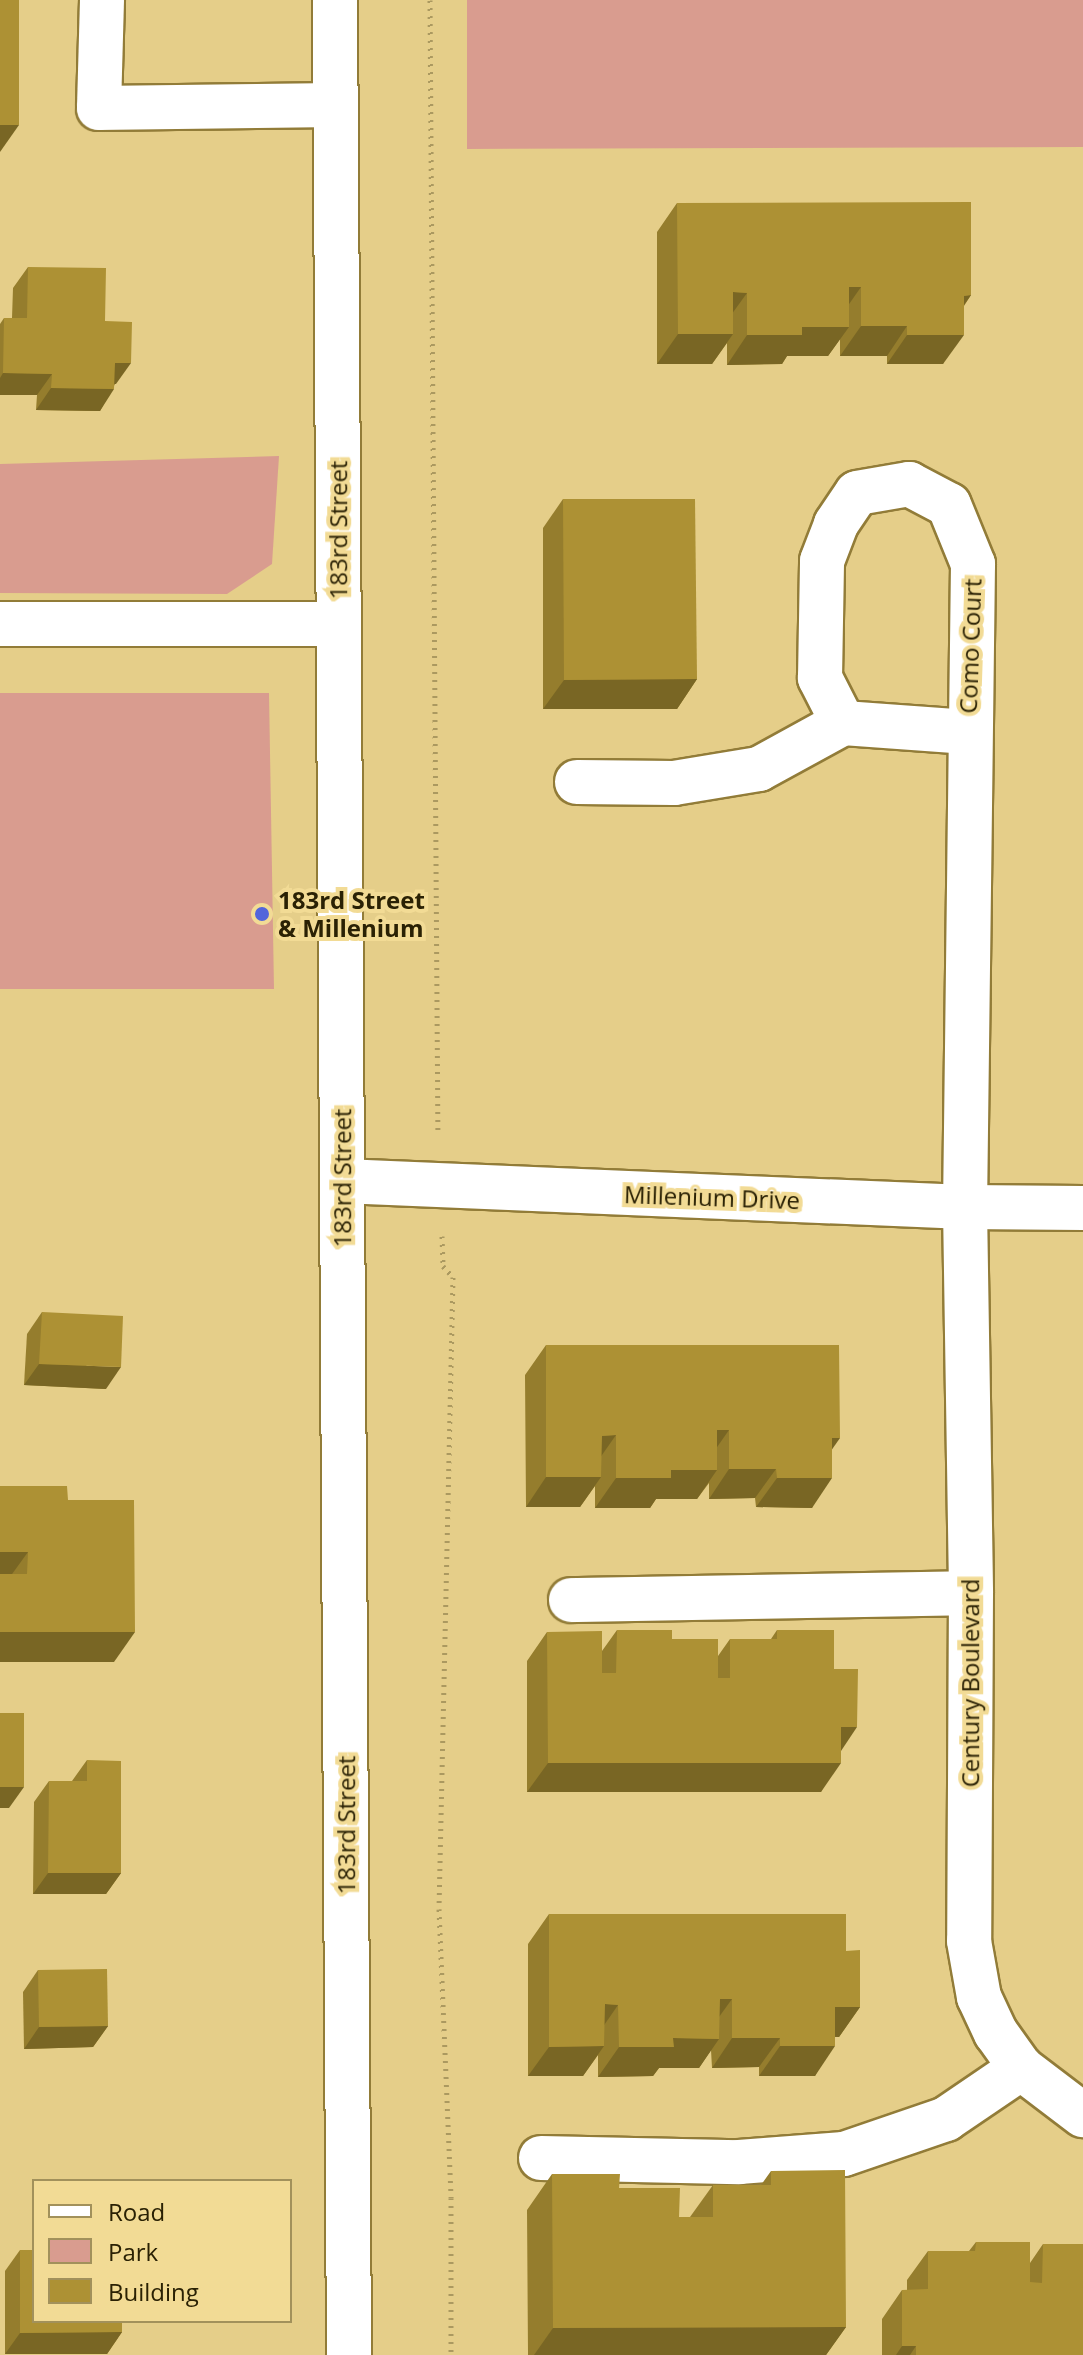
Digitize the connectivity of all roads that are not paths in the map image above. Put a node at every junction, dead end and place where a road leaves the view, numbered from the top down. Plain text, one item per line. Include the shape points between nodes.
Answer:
1 (102, 0) edge
2 (335, 0) edge
3 (335, 105) junction
4 (0, 624) edge
5 (338, 624) junction
6 (843, 723) junction
7 (968, 732) junction
8 (577, 782) dead end
9 (342, 1181) junction
10 (965, 1207) junction
11 (1083, 1208) edge
12 (971, 1593) junction
13 (571, 1600) dead end
14 (1021, 2068) junction
15 (1083, 2115) edge
16 (541, 2158) dead end
17 (349, 2355) edge

1 - 3 street via 99,108
2 - 3 street, 183rd Street
3 - 5 street, 183rd Street
4 - 5 street
5 - 9 street, 183rd Street
6 - 7 street, Como Court
6 - 7 street, Como Court via 820,678 822,561 836,524 857,493 909,484 949,505 973,564
6 - 8 street via 759,769 674,783
7 - 10 street, Como Court
9 - 10 street, Millenium Drive
9 - 17 street, 183rd Street
10 - 11 street, Millenium Drive
10 - 12 street, Century Boulevard
12 - 13 street
12 - 14 street, Century Boulevard via 971,1968 996,2033
14 - 15 street, Century Boulevard
14 - 16 street via 946,2119 844,2154 739,2162

